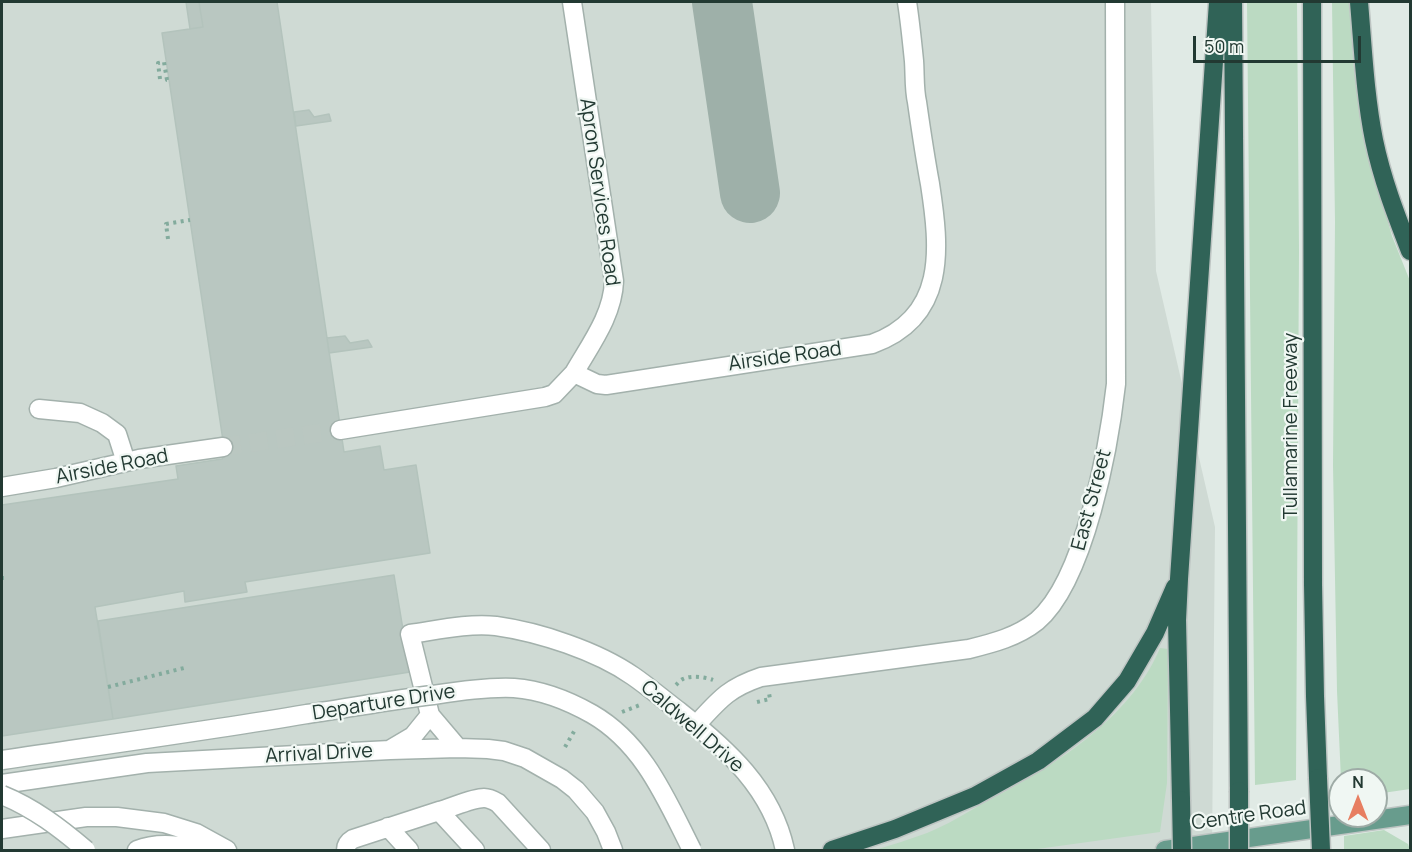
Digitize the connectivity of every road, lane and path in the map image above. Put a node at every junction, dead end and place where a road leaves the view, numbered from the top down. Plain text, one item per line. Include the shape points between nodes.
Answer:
1 (572, 2) edge
2 (908, 2) edge
3 (1115, 2) edge
4 (1218, 2) edge
5 (1233, 2) edge
6 (1312, 2) edge
7 (1359, 2) edge
8 (160, 79) dead end
9 (169, 80) dead end
10 (190, 220) dead end
11 (168, 239) dead end
12 (1410, 251) edge
13 (574, 373) junction
14 (39, 409) dead end
15 (340, 430) tunnel mouth
16 (223, 447) tunnel mouth
17 (126, 462) junction
18 (2, 487) edge
19 (1179, 579) junction
20 (188, 667) dead end
21 (108, 687) dead end
22 (430, 715) junction
23 (696, 725) junction
24 (458, 748) junction
25 (390, 750) junction
26 (2, 760) edge
27 (2, 784) edge
28 (2, 795) edge
29 (439, 811) junction
30 (1410, 815) edge
31 (388, 827) junction
32 (2, 829) edge
33 (606, 832) junction
34 (86, 850) edge
35 (137, 850) edge
36 (227, 850) edge
37 (346, 850) edge
38 (409, 850) edge
39 (475, 850) edge
40 (541, 850) edge
41 (612, 850) edge
42 (626, 850) edge
43 (692, 850) edge
44 (785, 850) edge
45 (831, 850) edge
46 (1165, 850) edge
47 (1182, 850) edge
48 (1239, 850) edge
49 (1321, 850) edge

1 - 13 street, Apron Services Road via 614,281 607,314
2 - 13 street, Airside Road via 915,92 937,235 936,266 926,298 915,315 898,331 872,344 602,385
3 - 23 street, East Street via 1116,384 1090,516 1064,585 1037,621 995,643 761,676 726,693
4 - 19 highway
5 - 48 highway, bridge
6 - 49 highway, Tullamarine Freeway, bridge via 1313,584
7 - 12 highway via 1365,85 1375,142
8 - 9 path via 158,63 164,62
10 - 11 path via 166,224
13 - 15 street via 545,398
14 - 17 street via 80,413 102,423 117,434
16 - 17 street, Airside Road
17 - 18 street, Airside Road
19 - 45 highway via 1155,633 1127,681 1095,718 1038,760 975,796
19 - 47 highway, bridge
20 - 21 path
22 - 23 street, Caldwell Drive via 410,634 495,626 549,638 593,654 633,676
22 - 24 street
22 - 25 street via 413,736
23 - 44 street, Caldwell Drive via 747,774 770,809
24 - 25 street, Arrival Drive
24 - 33 street, Arrival Drive via 504,751 525,758 562,779 584,799
25 - 27 street, Arrival Drive via 147,763
26 - 43 street, Departure Drive, bridge via 418,697 517,688 551,696 594,715 633,746
28 - 34 street, bridge via 43,816
29 - 31 street
29 - 39 street
29 - 40 street via 477,799 491,799
30 - 46 main road, Centre Road
31 - 37 street via 352,839
31 - 38 street
32 - 36 street via 86,817 117,817 164,823 196,833
33 - 41 street, Arrival Drive
33 - 42 street, Arrival Drive
35 - 36 street via 167,844

